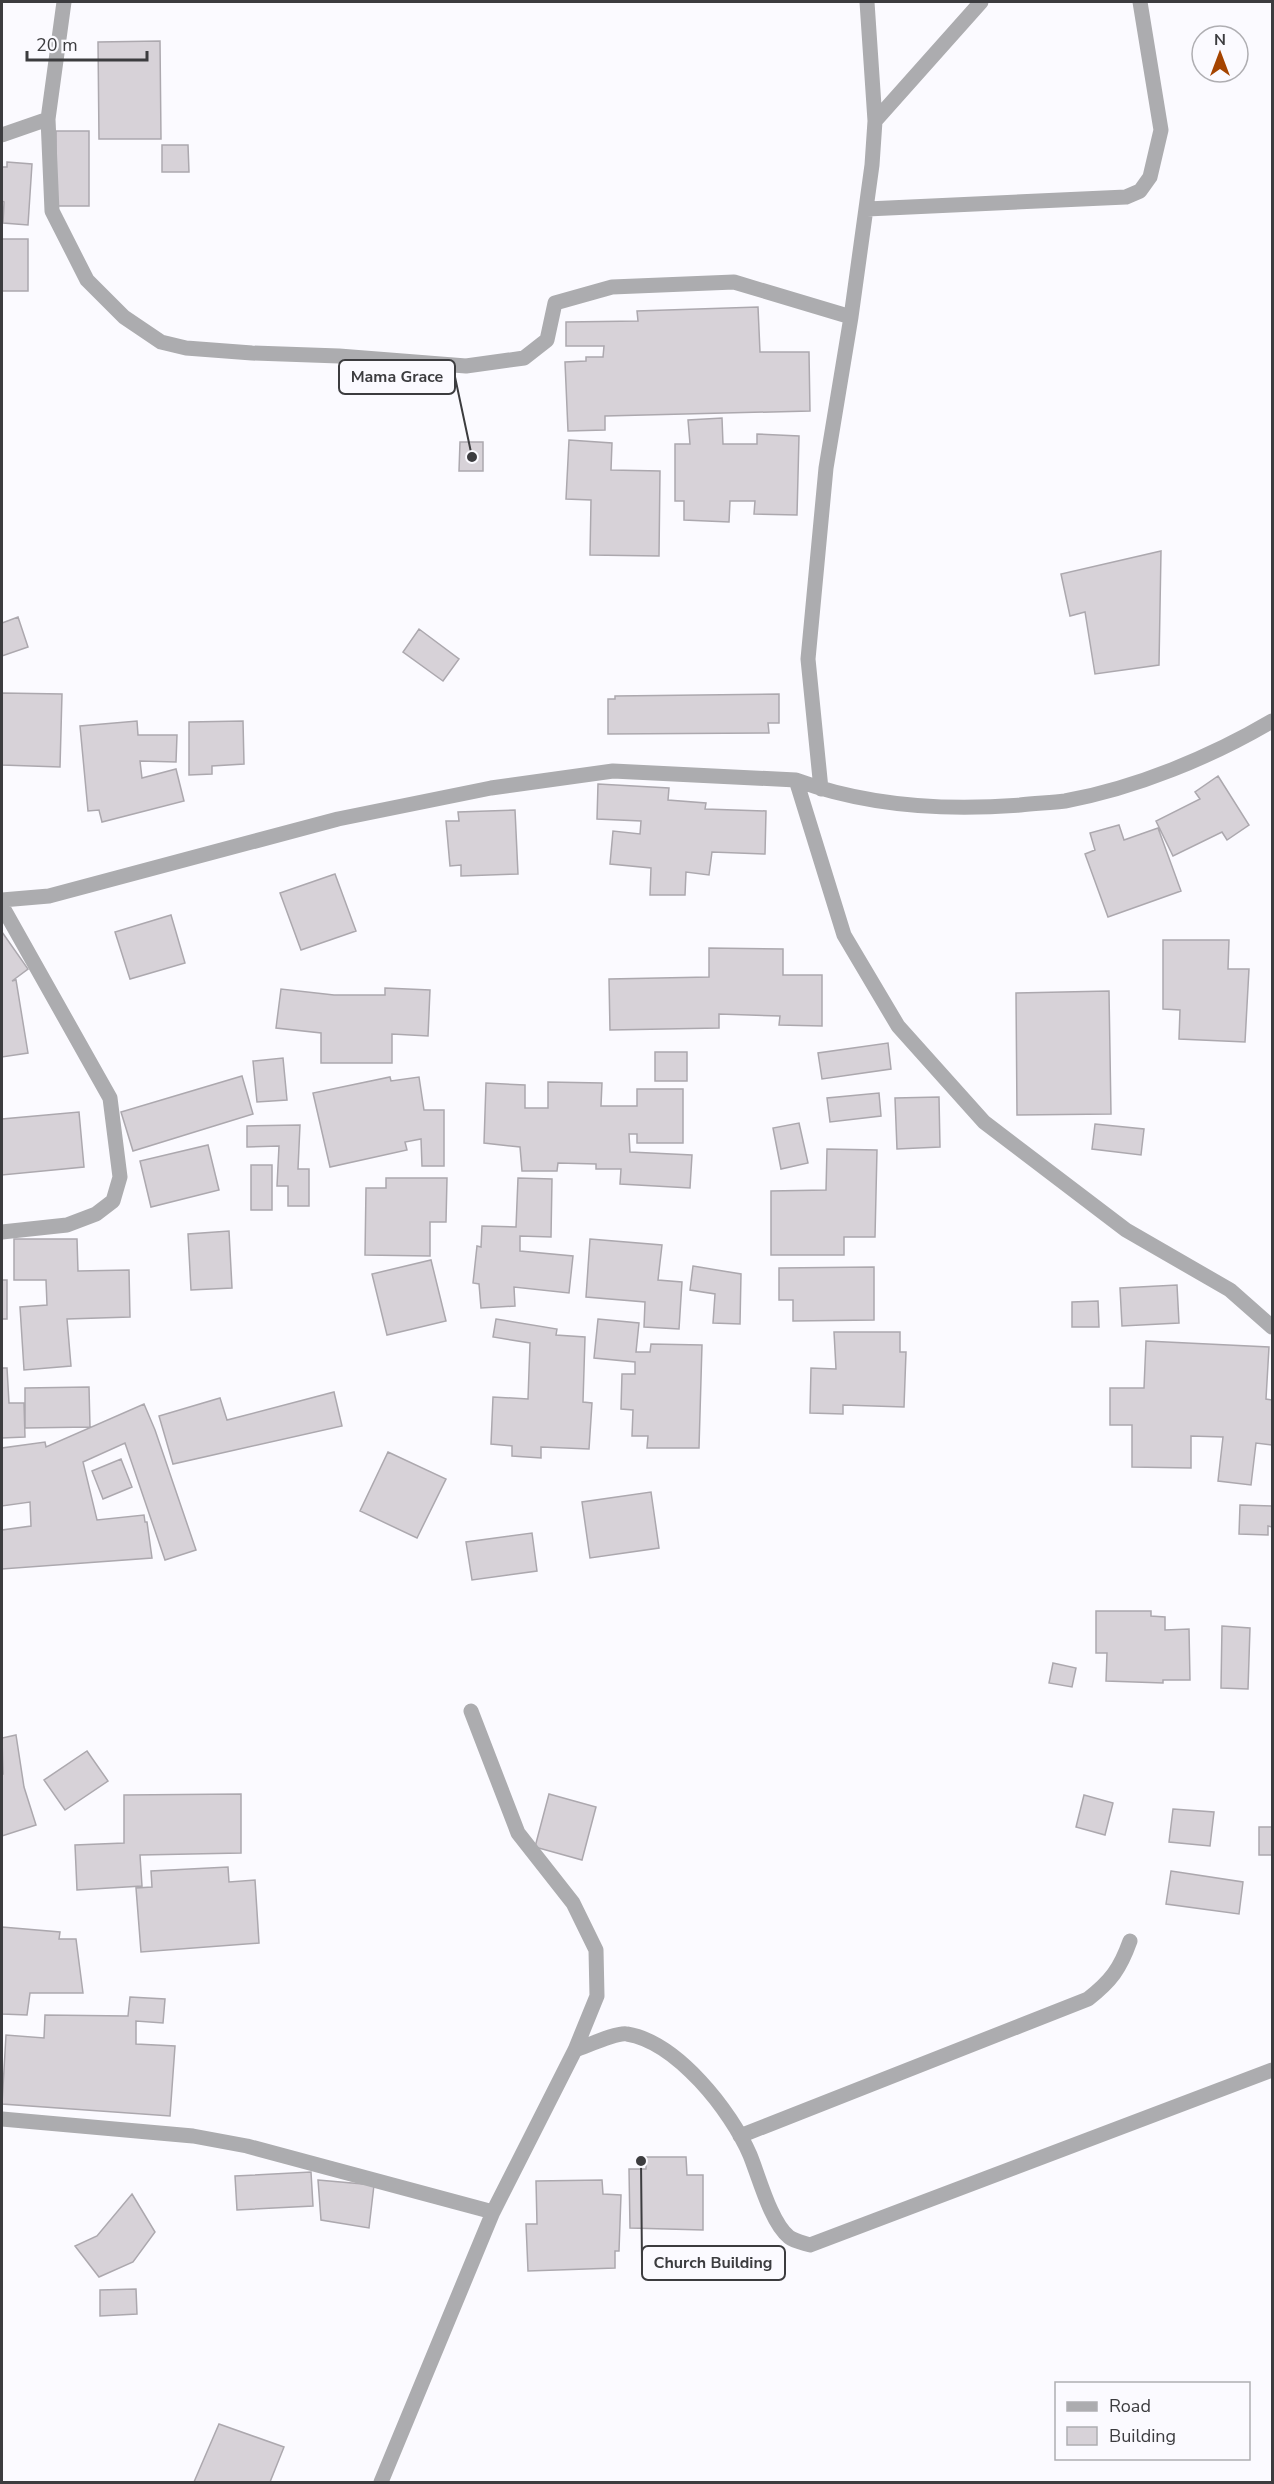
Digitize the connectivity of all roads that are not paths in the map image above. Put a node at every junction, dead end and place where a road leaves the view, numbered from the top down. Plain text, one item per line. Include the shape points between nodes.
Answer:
1 (64, 2) edge
2 (867, 2) edge
3 (981, 2) edge
4 (1140, 2) edge
5 (48, 119) junction
6 (875, 121) junction
7 (2, 135) edge
8 (867, 209) junction
9 (851, 317) junction
10 (1272, 721) edge
11 (796, 780) junction
12 (821, 789) junction
13 (2, 900) edge
14 (2, 906) edge
15 (2, 1232) edge
16 (1272, 1327) edge
17 (471, 1711) dead end
18 (1130, 1941) dead end
19 (575, 2050) junction
20 (1272, 2070) edge
21 (2, 2119) edge
22 (740, 2136) junction
23 (493, 2212) junction
24 (381, 2482) edge

1 - 5 street
2 - 6 street
3 - 6 street
4 - 8 street via 1161,130 1150,177 1140,191 1126,197
5 - 7 street
5 - 9 street via 52,211 60,228 87,280 124,317 161,342 186,348 466,366 524,358 547,340 555,303 612,288 734,282
6 - 8 street
8 - 9 street
9 - 12 street via 826,468 808,659
10 - 12 street via 1240,740 1156,776 1065,801 978,808 902,805
11 - 12 street
11 - 13 street via 613,771 490,788 338,819 49,896
11 - 16 street via 844,935 898,1026 984,1122 1126,1230 1230,1290
14 - 15 street via 110,1098 120,1177 113,1201 96,1214 67,1226
17 - 19 street via 518,1833 573,1903 596,1950 597,1996
18 - 22 street via 1122,1964 1108,1984 1088,1999
19 - 22 street via 625,2033 668,2050 732,2121
19 - 23 street
20 - 22 street via 810,2246 789,2238 777,2221
21 - 23 street via 193,2136 247,2146
23 - 24 street

